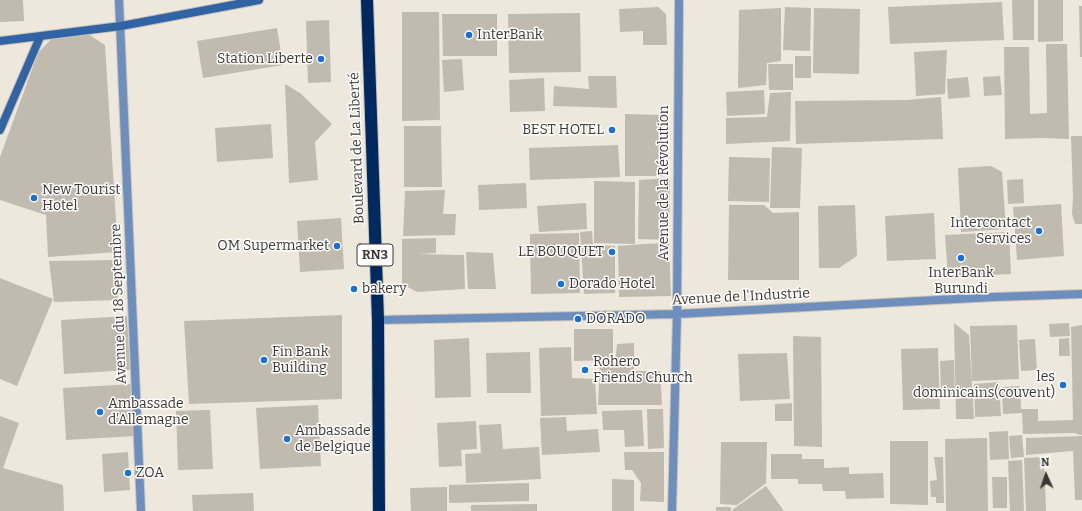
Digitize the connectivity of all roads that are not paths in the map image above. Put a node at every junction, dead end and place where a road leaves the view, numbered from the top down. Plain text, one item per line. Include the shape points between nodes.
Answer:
1 (119, 0) edge
2 (259, 0) edge
3 (367, 0) edge
4 (679, 0) edge
5 (120, 26) junction
6 (40, 37) junction
7 (0, 41) edge
8 (0, 130) edge
9 (1082, 294) edge
10 (677, 314) junction
11 (378, 320) junction
12 (141, 511) edge
13 (379, 511) edge
14 (672, 511) edge

1 - 5 street, Avenue du 18 Septembre
2 - 5 street
3 - 11 highway, Boulevard de La Liberté / RN3
4 - 10 street, Avenue de la Révolution
5 - 6 street
5 - 12 street, Avenue du 18 Septembre
6 - 7 street
6 - 8 street
9 - 10 street, Avenue de l'Industrie
10 - 11 street, Avenue de l'Industrie
10 - 14 street, Avenue de la Révolution
11 - 13 highway, Boulevard de La Liberté / RN3

